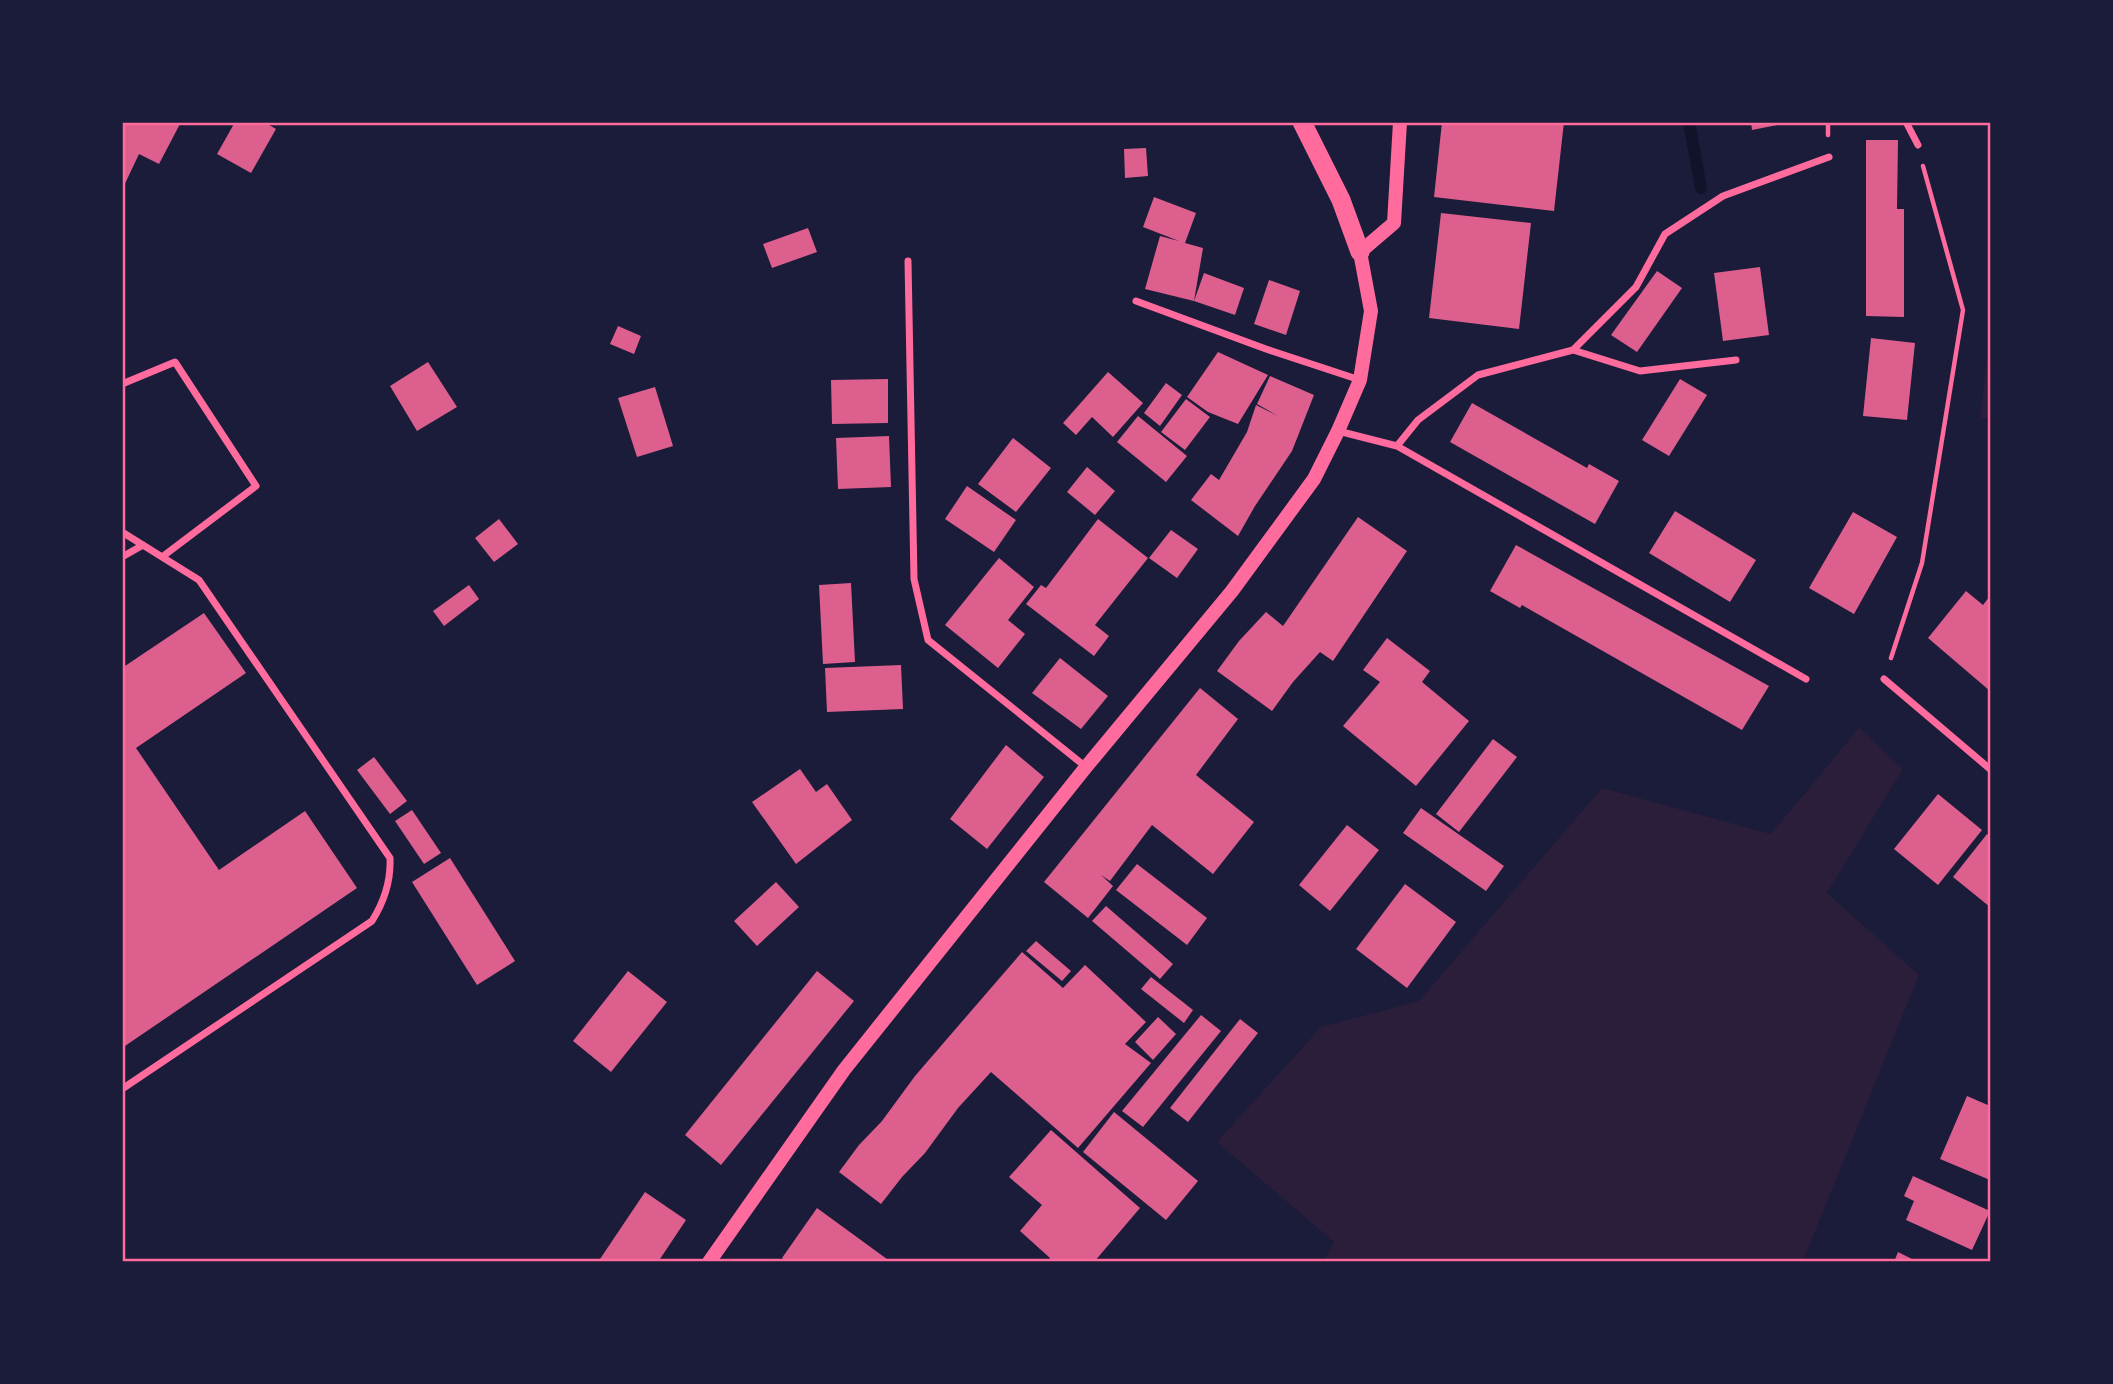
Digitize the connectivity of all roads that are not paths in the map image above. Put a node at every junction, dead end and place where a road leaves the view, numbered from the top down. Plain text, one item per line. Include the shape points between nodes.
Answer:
1 (1302, 122) edge
2 (1400, 122) edge
3 (1906, 122) edge
4 (1918, 145) road end
5 (1829, 157) dead end
6 (1360, 252) junction
7 (908, 261) dead end
8 (1136, 301) dead end
9 (1573, 349) junction
10 (1736, 360) dead end
11 (1360, 380) junction
12 (122, 384) edge
13 (1338, 431) junction
14 (1397, 446) junction
15 (122, 532) edge
16 (143, 545) junction
17 (122, 557) edge
18 (162, 557) junction
19 (1806, 679) dead end
20 (1884, 679) road end
21 (1086, 767) junction
22 (1990, 769) edge
23 (122, 1089) edge
24 (709, 1262) edge

1 - 6 highway
2 - 6 main road via 1394,223
3 - 4 street
5 - 9 street via 1723,196 1665,234 1636,287
6 - 11 main road via 1371,311
7 - 21 street via 914,579 928,640
8 - 11 street
9 - 10 street via 1640,371
9 - 14 street via 1478,375 1418,420
11 - 13 main road
12 - 18 street via 175,362 256,486
13 - 14 street
13 - 21 main road via 1314,479 1256,560
14 - 19 street
15 - 16 street
16 - 17 street
16 - 18 street
18 - 23 street via 199,580 390,858 390,870 381,908 372,921
20 - 22 street
21 - 24 main road via 844,1070

